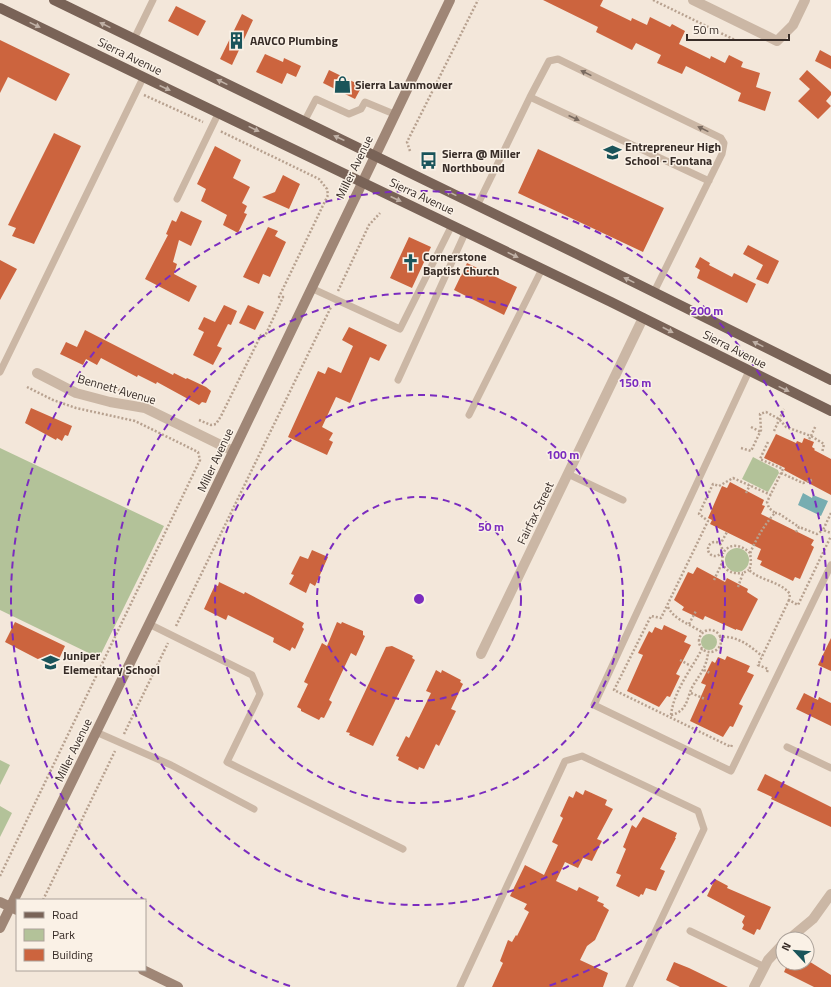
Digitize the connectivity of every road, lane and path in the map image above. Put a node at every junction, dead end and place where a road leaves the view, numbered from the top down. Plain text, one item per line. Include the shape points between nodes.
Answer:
1 (54, 0) edge
2 (153, 0) edge
3 (450, 0) edge
4 (478, 0) edge
5 (652, 0) edge
6 (693, 0) edge
7 (805, 0) edge
8 (0, 8) edge
9 (134, 39) junction
10 (735, 40) dead end
11 (144, 78) junction
12 (136, 92) junction
13 (530, 97) junction
14 (219, 112) junction
15 (394, 114) junction
16 (304, 122) junction
17 (212, 126) junction
18 (410, 151) dead end
19 (374, 156) junction
20 (709, 181) junction
21 (361, 182) junction
22 (177, 199) dead end
23 (477, 206) junction
24 (380, 213) dead end
25 (452, 225) junction
26 (466, 231) junction
27 (542, 269) junction
28 (311, 288) junction
29 (654, 292) junction
30 (335, 299) junction
31 (643, 318) junction
32 (749, 371) junction
33 (0, 372) edge
34 (37, 373) dead end
35 (398, 380) dead end
36 (831, 380) edge
37 (98, 386) dead end
38 (27, 387) dead end
39 (141, 395) dead end
40 (784, 409) dead end
41 (831, 411) edge
42 (469, 415) dead end
43 (197, 419) dead end
44 (779, 419) junction
45 (816, 425) dead end
46 (751, 427) dead end
47 (774, 431) dead end
48 (761, 432) junction
49 (810, 438) junction
50 (768, 442) dead end
51 (742, 448) dead end
52 (233, 451) junction
53 (822, 453) dead end
54 (781, 473) junction
55 (568, 474) junction
56 (812, 480) dead end
57 (750, 485) junction
58 (746, 493) dead end
59 (771, 495) junction
60 (623, 500) dead end
61 (775, 513) junction
62 (831, 513) edge
63 (800, 527) junction
64 (823, 530) junction
65 (727, 532) dead end
66 (796, 532) dead end
67 (831, 535) edge
68 (720, 545) junction
69 (722, 553) junction
70 (750, 553) junction
71 (722, 563) junction
72 (831, 565) edge
73 (749, 570) junction
74 (743, 573) junction
75 (714, 580) dead end
76 (738, 587) dead end
77 (789, 600) junction
78 (667, 607) junction
79 (696, 611) dead end
80 (149, 624) junction
81 (689, 624) junction
82 (703, 633) junction
83 (172, 634) junction
84 (719, 637) junction
85 (702, 649) junction
86 (708, 652) junction
87 (481, 654) dead end
88 (762, 656) junction
89 (680, 660) dead end
90 (691, 666) junction
91 (704, 670) junction
92 (710, 673) dead end
93 (764, 676) dead end
94 (691, 693) junction
95 (704, 699) dead end
96 (670, 716) junction
97 (96, 732) junction
98 (735, 740) dead end
99 (120, 742) junction
100 (788, 747) dead end
101 (831, 768) edge
102 (254, 809) dead end
103 (403, 849) dead end
104 (0, 876) edge
105 (831, 894) edge
106 (18, 899) edge
107 (43, 899) edge
108 (0, 902) edge
109 (14, 908) edge
110 (0, 928) edge
111 (690, 931) dead end
112 (799, 931) edge
113 (775, 953) edge
114 (765, 967) junction
115 (145, 971) edge
116 (178, 987) edge
117 (460, 987) edge
118 (629, 987) edge
119 (754, 987) edge

9 -> 1 main road, Sierra Avenue
2 - 9 lane
3 - 15 street, Miller Avenue
4 - 18 path via 407,142
5 - 10 path
6 - 7 street via 777,41 793,25
8 -> 11 main road, Sierra Avenue
16 -> 9 main road, Sierra Avenue
11 - 12 lane
11 -> 14 main road, Sierra Avenue
12 - 17 path
12 - 33 lane
13 -> 20 lane
20 -> 13 lane via 722,154 724,142 721,138 558,59 549,60
13 - 23 lane
14 - 17 lane
14 -> 21 main road, Sierra Avenue
15 - 16 lane via 365,102 361,109 349,114 316,99
15 - 19 street, Miller Avenue
19 -> 16 main road, Sierra Avenue
17 - 22 lane
17 - 43 path via 319,178 327,189 328,196 279,297 283,297 265,336 261,335 221,416 216,424 211,425
19 - 21 street, Miller Avenue
23 -> 19 main road, Sierra Avenue
20 - 29 lane
21 -> 25 main road, Sierra Avenue
21 - 28 street, Miller Avenue
29 -> 23 main road, Sierra Avenue
24 - 30 path via 369,225
25 - 26 main road, Sierra Avenue
25 - 30 lane via 400,329
26 -> 27 main road, Sierra Avenue
26 - 35 lane
27 - 31 main road, Sierra Avenue
27 - 42 lane
28 - 30 lane
28 - 52 street, Miller Avenue
36 -> 29 main road, Sierra Avenue
30 - 83 path
31 -> 32 main road, Sierra Avenue
31 - 55 street, Fairfax Street
32 -> 41 main road, Sierra Avenue
32 - 72 lane via 594,705 731,771
34 - 52 street, Bennett Avenue via 76,393 145,408
37 - 39 path
38 - 104 path via 76,408 135,421 198,452 200,460
40 - 44 path
44 - 47 path
44 - 48 path via 766,412 760,414
44 - 49 path via 786,427
45 - 49 path
46 - 48 path
48 - 51 path via 752,451
49 - 53 path via 824,444
50 - 54 path via 760,459 783,469
52 - 80 street, Miller Avenue
54 - 56 path via 803,483
54 - 59 path
55 - 60 lane
55 - 87 street, Fairfax Street
57 - 58 path
57 - 59 path
57 - 78 path via 733,478 719,486 713,484 699,514 708,522
59 - 61 path via 768,506
61 - 63 path
61 - 70 path via 761,530
62 - 64 path
63 - 64 path via 817,534
63 - 66 path
64 - 67 path
65 - 68 path
67 - 77 path via 798,605
68 - 69 path
68 - 69 path via 715,542 708,551 714,556
69 - 70 path via 735,546
69 - 71 path
70 - 73 path via 752,560
71 - 74 path via 726,570
71 - 75 path
73 - 74 path
73 - 77 path via 788,591
74 - 76 path
77 - 88 path
78 - 81 path via 673,616
78 - 96 path via 661,618 651,616 614,690
79 - 81 path
80 - 83 lane
80 - 97 street, Miller Avenue
81 - 82 path
82 - 84 path via 712,631
82 - 85 path via 699,639
83 - 99 path
83 - 103 lane via 252,675 260,694 226,762
84 - 86 path via 719,646
84 - 88 path via 742,641
85 - 86 path
85 - 90 path
86 - 91 path
88 - 93 path via 758,665 768,669
89 - 90 path
90 - 96 path via 678,691
91 - 92 path
91 - 94 path
94 - 95 path
94 - 96 path via 685,707
96 - 98 path via 731,747
97 - 99 lane
97 - 106 street, Miller Avenue
99 - 102 lane via 171,765
99 - 107 path
100 - 101 lane
105 - 112 street via 813,919
108 - 109 street
109 - 110 street, Miller Avenue
111 - 114 lane
113 - 114 street
114 - 119 street
115 - 116 street
117 - 118 lane via 565,761 582,756 698,811 704,829

